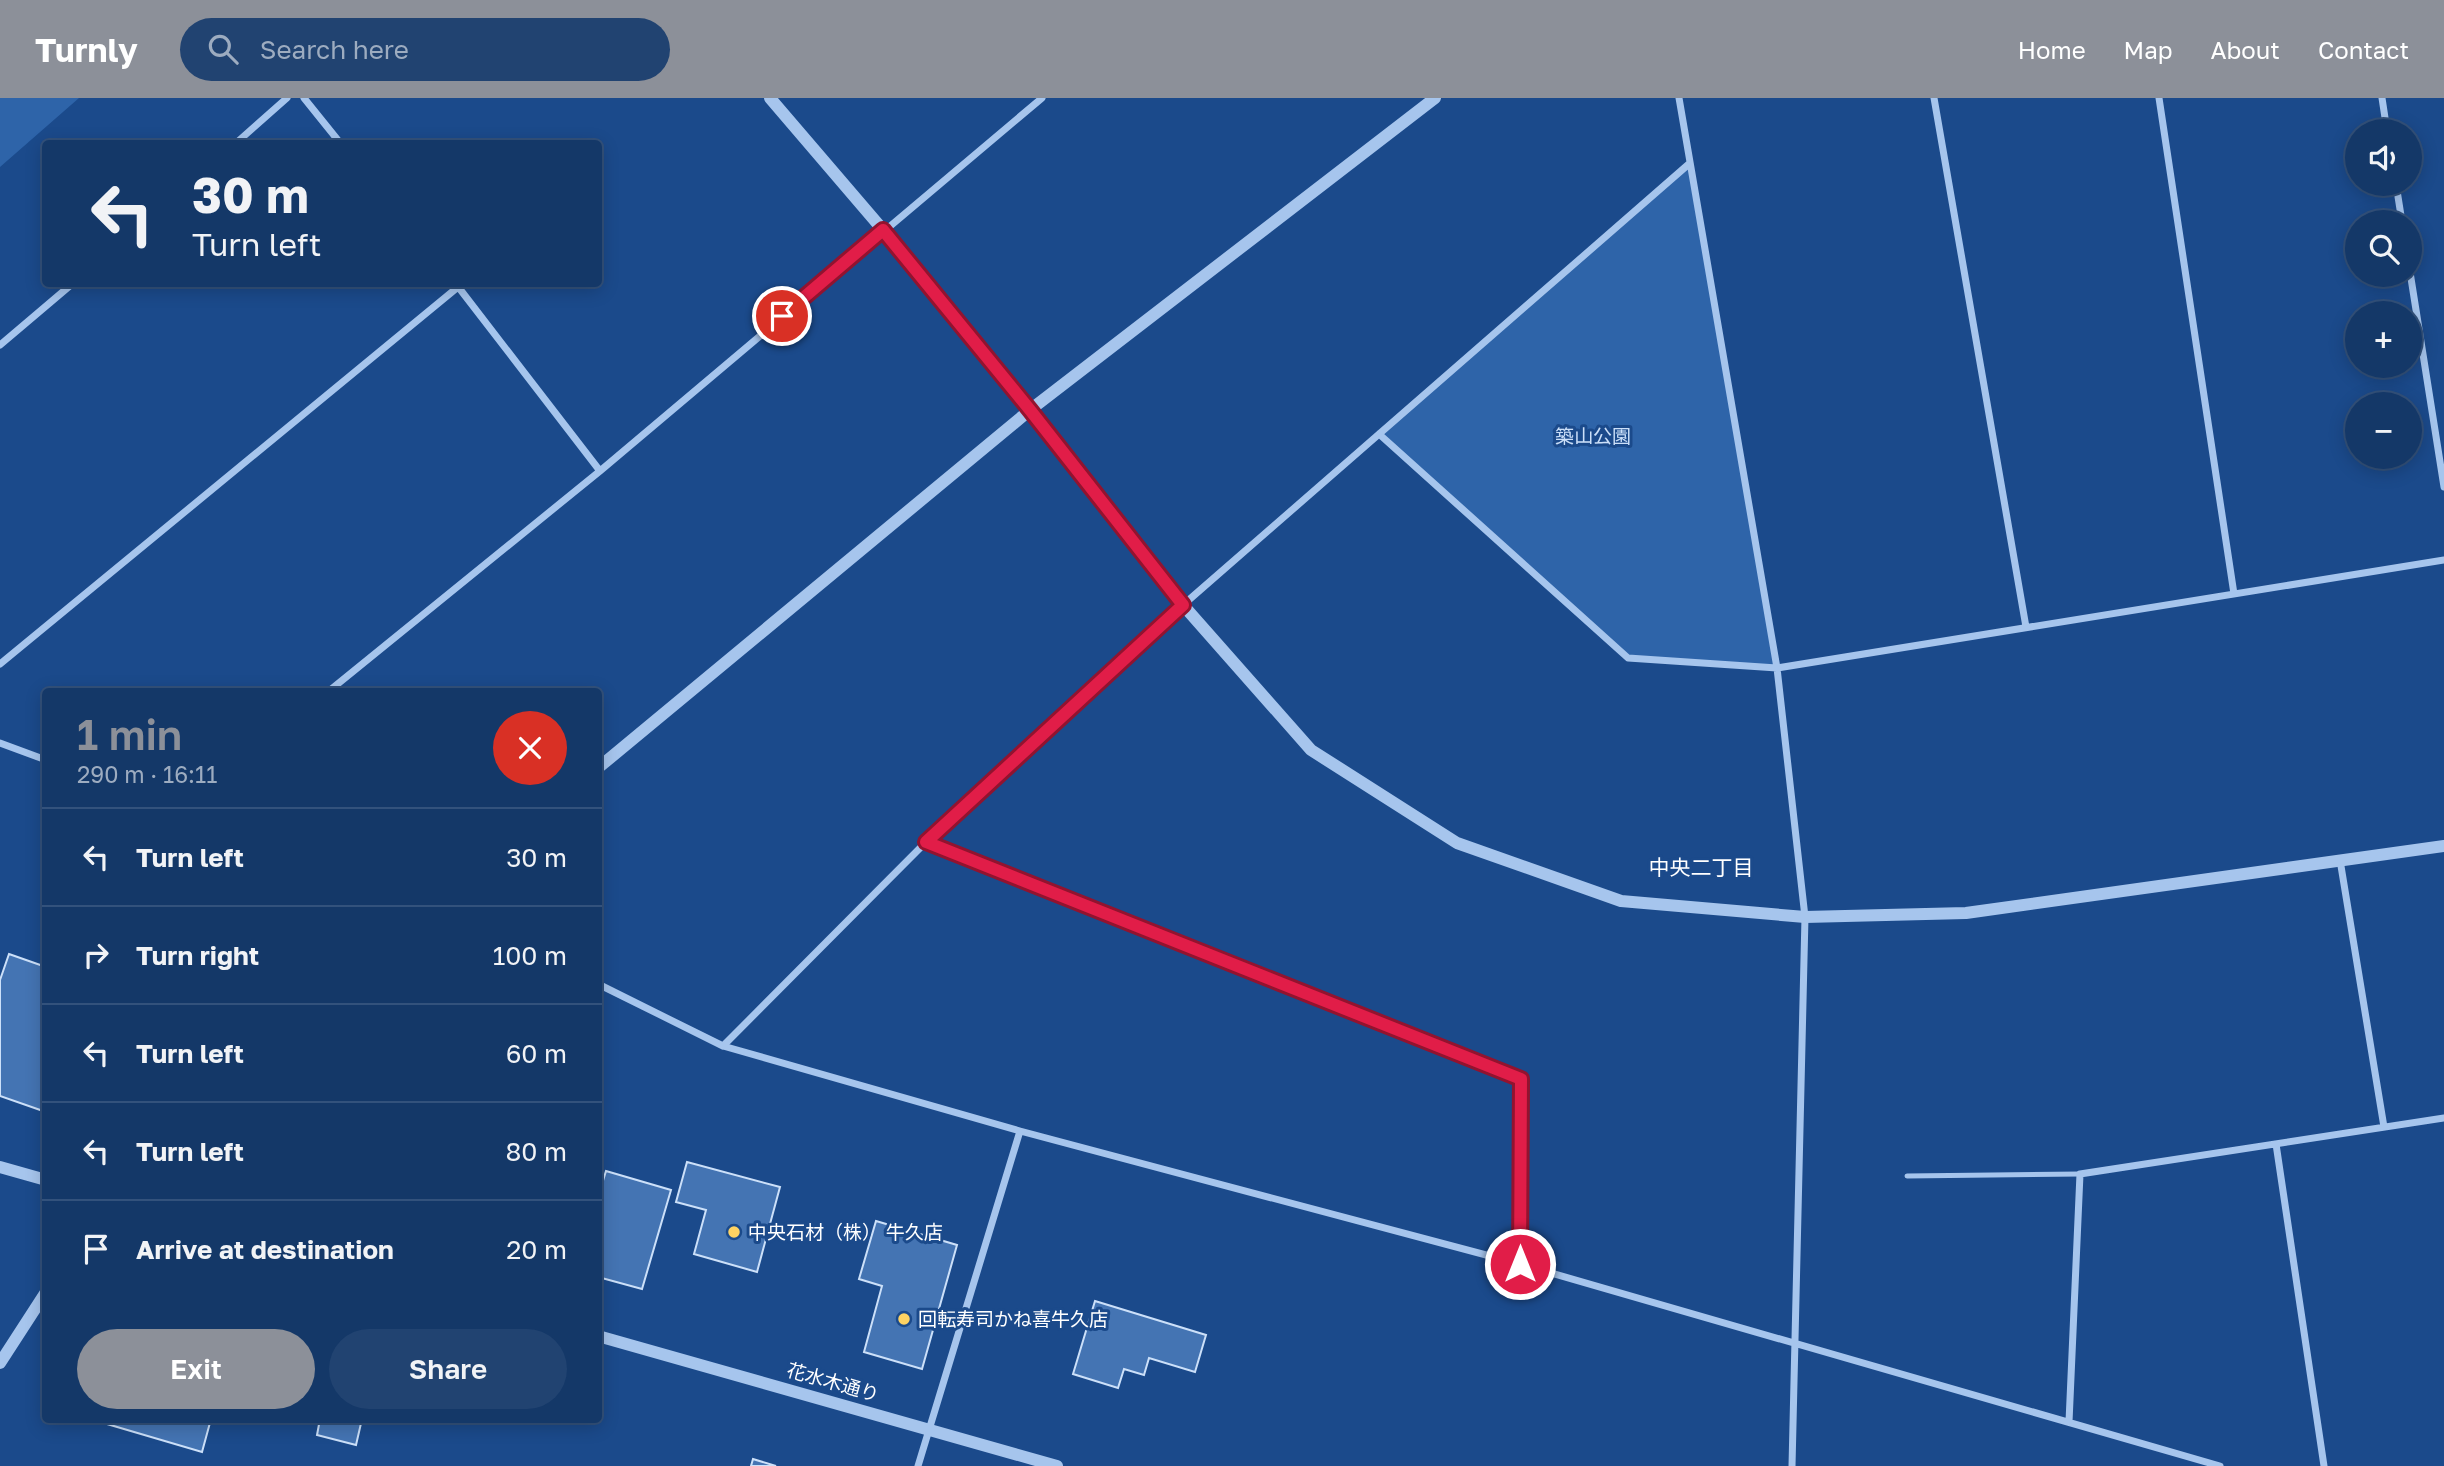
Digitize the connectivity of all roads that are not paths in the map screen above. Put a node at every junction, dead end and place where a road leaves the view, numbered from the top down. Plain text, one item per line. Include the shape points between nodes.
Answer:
1 (287, 98) edge
2 (304, 98) edge
3 (770, 98) edge
4 (1042, 98) edge
5 (1435, 98) edge
6 (1679, 98) edge
7 (1934, 98) edge
8 (2159, 98) edge
9 (2382, 98) edge
10 (2385, 119) edge
11 (239, 140) edge
12 (338, 140) edge
13 (1690, 163) junction
14 (883, 230) junction
15 (68, 287) edge
16 (455, 287) edge
17 (459, 287) edge
18 (2412, 287) edge
19 (0, 345) edge
20 (1030, 410) junction
21 (1379, 434) junction
22 (600, 471) junction
23 (2444, 486) edge
24 (2444, 560) edge
25 (2234, 594) junction
26 (1183, 605) junction
27 (2026, 627) junction
28 (0, 664) edge
29 (1777, 668) junction
30 (333, 688) edge
31 (0, 743) edge
32 (42, 759) edge
33 (602, 765) edge
34 (926, 842) junction
35 (2444, 846) edge
36 (2340, 860) junction
37 (1805, 917) junction
38 (602, 986) edge
39 (723, 1046) junction
40 (2444, 1118) edge
41 (2384, 1127) junction
42 (1020, 1131) junction
43 (2276, 1144) junction
44 (0, 1167) edge
45 (2080, 1174) junction
46 (1907, 1176) dead end
47 (42, 1179) edge
48 (1520, 1264) junction
49 (42, 1298) edge
50 (602, 1337) edge
51 (1796, 1343) junction
52 (0, 1363) edge
53 (2069, 1422) junction
54 (930, 1429) junction
55 (918, 1466) edge
56 (1057, 1466) edge
57 (1793, 1466) edge
58 (2220, 1466) edge
59 (2324, 1466) edge

1 - 11 street
2 - 12 street
3 - 14 street
4 - 14 street
5 - 20 street
6 - 13 street
7 - 27 street
8 - 25 street
9 - 10 street
13 - 21 street
13 - 29 street
14 - 20 street
14 - 22 street
15 - 19 street
16 - 28 street
17 - 22 street
18 - 23 street
20 - 26 street
20 - 33 street
21 - 26 street
21 - 29 street via 1629,658
22 - 30 street
24 - 25 street
25 - 27 street
26 - 34 street
26 - 37 street via 1311,750 1457,843 1621,901
27 - 29 street
29 - 37 street
31 - 32 street
34 - 39 street
34 - 48 street via 1521,1079
35 - 36 street
36 - 37 street via 1966,913
36 - 41 street
37 - 51 street
38 - 39 street
39 - 42 street
40 - 41 street
41 - 43 street
42 - 48 street
42 - 54 street
43 - 45 street
43 - 59 street
44 - 47 street
45 - 46 lane
45 - 53 street
48 - 51 street
49 - 52 street
50 - 54 street, 花水木通り
51 - 53 street
51 - 57 street
53 - 58 street
54 - 55 street
54 - 56 street, 花水木通り

